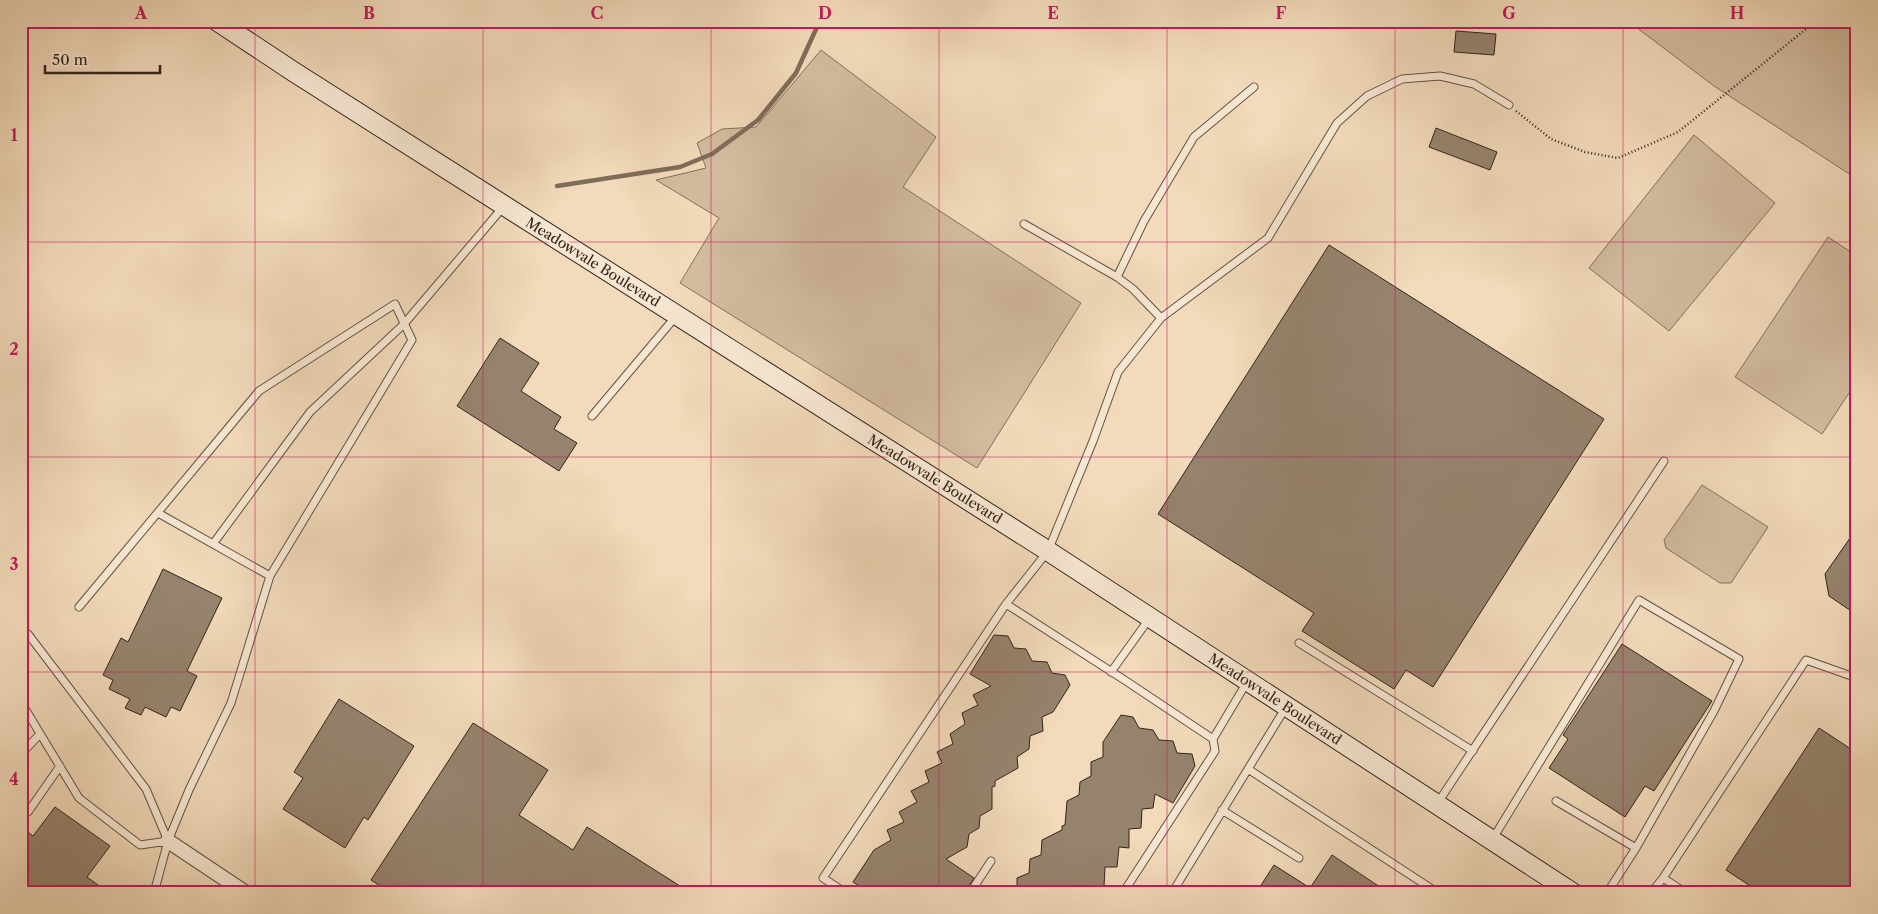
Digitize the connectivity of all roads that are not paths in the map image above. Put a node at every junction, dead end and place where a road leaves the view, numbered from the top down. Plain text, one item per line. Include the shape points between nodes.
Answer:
1 (217, 21) edge
2 (1254, 87) dead end
3 (1509, 105) road end
4 (504, 205) junction
5 (1024, 224) dead end
6 (1117, 277) junction
7 (677, 315) junction
8 (1161, 318) junction
9 (404, 324) junction
10 (592, 416) dead end
11 (1664, 461) dead end
12 (158, 513) junction
13 (213, 544) junction
14 (1048, 551) junction
15 (270, 576) junction
16 (1006, 604) junction
17 (79, 607) dead end
18 (1150, 618) junction
19 (28, 634) dead end
20 (1299, 643) dead end
21 (1111, 672) junction
22 (1857, 678) edge
23 (1247, 682) junction
24 (21, 702) edge
25 (1286, 706) junction
26 (40, 734) junction
27 (1212, 739) junction
28 (1473, 751) junction
29 (21, 754) edge
30 (60, 766) junction
31 (1248, 769) junction
32 (1556, 801) dead end
33 (1437, 805) junction
34 (21, 806) edge
35 (1222, 810) junction
36 (1492, 840) junction
37 (168, 841) junction
38 (1636, 848) junction
39 (1299, 858) dead end
40 (990, 861) dead end
41 (1663, 878) junction
42 (154, 893) edge
43 (246, 893) edge
44 (846, 893) edge
45 (970, 893) edge
46 (1123, 893) edge
47 (1172, 893) edge
48 (1438, 893) edge
49 (1573, 893) edge
50 (1607, 893) edge
51 (1651, 893) edge
52 (1686, 893) edge

1 - 4 main road, Meadowvale Boulevard
2 - 6 lane via 1194,137 1144,221
3 - 8 lane via 1474,84 1440,76 1402,79 1367,96 1337,123 1268,238
4 - 7 main road, Meadowvale Boulevard
4 - 9 lane
5 - 6 lane
6 - 8 lane
7 - 10 lane
7 - 14 main road, Meadowvale Boulevard
8 - 14 lane via 1118,372
9 - 12 lane via 395,304 259,391
9 - 13 lane via 310,412
9 - 15 lane via 412,340
11 - 28 lane
12 - 13 lane
12 - 17 lane
13 - 15 lane
14 - 16 lane
14 - 18 main road, Meadowvale Boulevard
15 - 37 lane via 231,703
16 - 21 lane
16 - 44 lane via 823,878
18 - 21 lane
18 - 23 main road, Meadowvale Boulevard
19 - 37 lane via 146,789
20 - 28 lane
21 - 27 lane
22 - 41 lane via 1806,660
23 - 25 main road, Meadowvale Boulevard
23 - 27 lane
24 - 26 lane
25 - 31 lane
25 - 33 main road, Meadowvale Boulevard
26 - 29 lane
26 - 30 lane
27 - 46 lane via 1215,751
28 - 33 lane
30 - 34 lane via 28,812
30 - 37 lane via 79,798 140,845
31 - 35 lane
31 - 48 lane
32 - 38 lane
33 - 36 main road, Meadowvale Boulevard
35 - 39 lane
35 - 47 lane
36 - 38 lane via 1640,600 1738,659 1714,711
36 - 49 main road, Meadowvale Boulevard
37 - 42 lane
37 - 43 street
38 - 50 lane
40 - 45 lane
41 - 51 lane
41 - 52 lane

